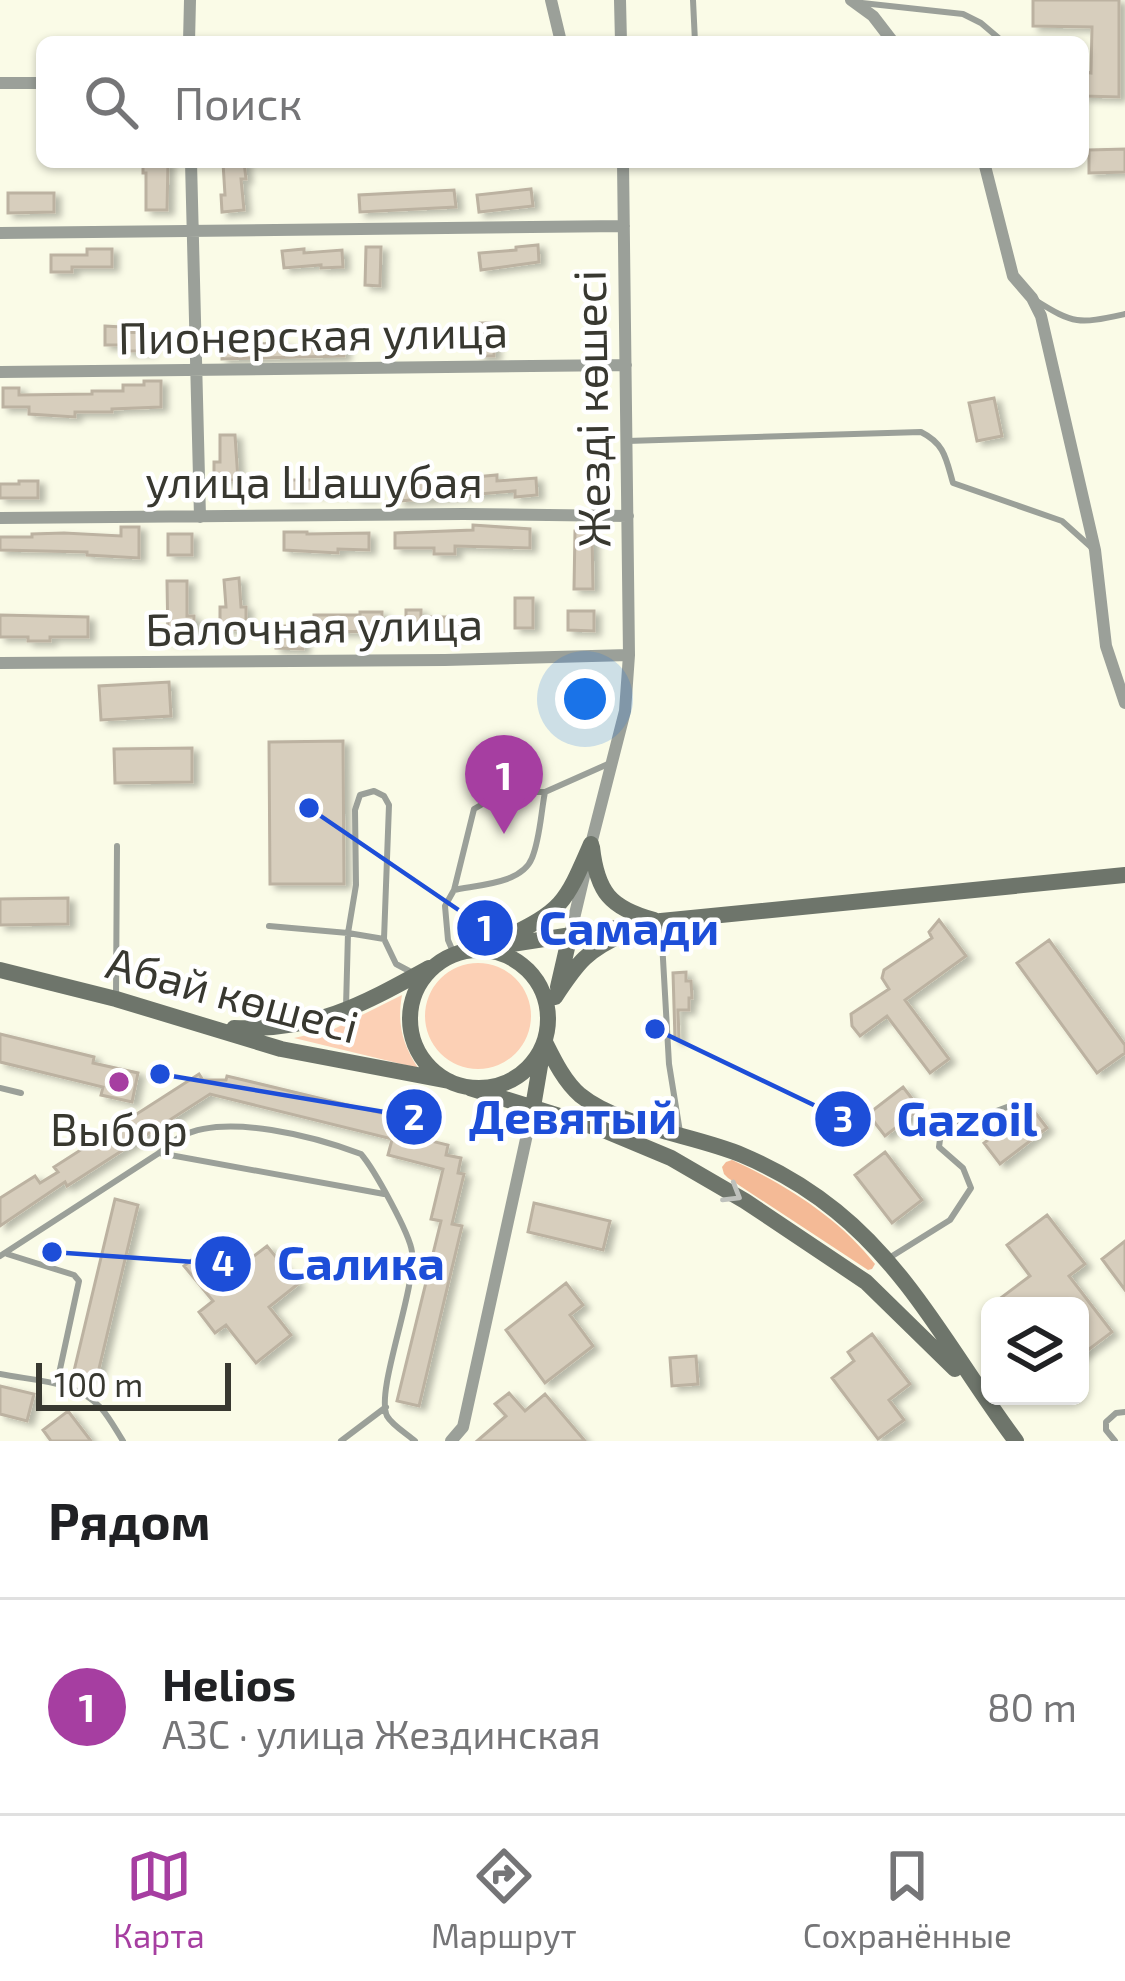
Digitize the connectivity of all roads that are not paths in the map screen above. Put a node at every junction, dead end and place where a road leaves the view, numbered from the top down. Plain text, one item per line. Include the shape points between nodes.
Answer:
1 (190, 0) edge
2 (551, 0) edge
3 (620, 0) edge
4 (693, 0) edge
5 (852, 1) edge
6 (189, 36) edge
7 (560, 36) edge
8 (621, 36) edge
9 (695, 36) edge
10 (888, 36) edge
11 (995, 36) edge
12 (0, 83) edge
13 (36, 83) edge
14 (191, 168) edge
15 (623, 168) edge
16 (986, 168) edge
17 (624, 226) junction
18 (194, 232) junction
19 (0, 233) edge
20 (1032, 298) junction
21 (1125, 314) edge
22 (626, 365) junction
23 (195, 370) junction
24 (0, 372) edge
25 (627, 441) junction
26 (628, 516) junction
27 (200, 517) junction
28 (0, 518) edge
29 (1095, 550) junction
30 (629, 656) junction
31 (0, 663) edge
32 (1125, 703) edge
33 (611, 762) junction
34 (545, 792) junction
35 (591, 844) junction
36 (117, 846) dead end
37 (1125, 875) edge
38 (454, 890) junction
39 (661, 921) junction
40 (268, 926) dead end
41 (348, 933) junction
42 (570, 935) junction
43 (384, 939) junction
44 (474, 950) junction
45 (447, 958) junction
46 (0, 970) edge
47 (417, 975) junction
48 (555, 997) junction
49 (116, 999) junction
50 (346, 1011) junction
51 (209, 1027) junction
52 (546, 1035) junction
53 (449, 1082) junction
54 (0, 1088) edge
55 (470, 1088) junction
56 (21, 1094) dead end
57 (533, 1107) junction
58 (1007, 1107) dead end
59 (681, 1135) junction
60 (159, 1154) junction
61 (384, 1194) junction
62 (3, 1255) edge
63 (886, 1260) junction
64 (0, 1374) edge
65 (57, 1383) junction
66 (981, 1394) edge
67 (981, 1398) edge
68 (988, 1405) edge
69 (386, 1407) junction
70 (1125, 1412) edge
71 (123, 1441) edge
72 (341, 1441) edge
73 (415, 1441) edge
74 (452, 1441) edge
75 (1016, 1441) edge
76 (1114, 1441) edge

1 - 6 street
2 - 7 street
3 - 8 street
4 - 9 lane
5 - 10 street
5 - 11 lane via 963,14
12 - 13 street
14 - 18 street
15 - 17 street, Жезді көшесі
16 - 20 street via 1013,276
17 - 18 street
17 - 22 street, Жезді көшесі
18 - 19 street
18 - 23 street
20 - 21 lane via 1069,321
20 - 29 street
22 - 23 street, Пионерская улица
22 - 25 street, Жезді көшесі
23 - 24 street, Пионерская улица
23 - 27 street
25 - 26 street, Жезді көшесі
25 - 29 lane via 921,432 936,439 953,483 1062,521
26 - 27 street, улица Шашубая
26 - 30 street, Жезді көшесі
27 - 28 street, улица Шашубая
29 - 32 street via 1106,646
30 - 31 street, Балочная улица
30 - 33 street, Жезді көшесі
33 - 34 lane
33 - 35 street, Жезді көшесі
34 - 38 lane via 524,870
34 - 38 lane via 474,809
35 - 39 main road via 605,893 630,913
35 - 42 street, Жезді көшесі
35 - 44 main road via 551,914
36 - 49 lane
37 - 39 main road
38 - 45 lane via 445,906
39 - 42 main road
39 - 48 main road via 593,949
39 - 59 lane
40 - 41 lane
41 - 43 lane
41 - 43 lane via 356,810 360,795 374,791 389,806
41 - 50 lane
42 - 44 main road
42 - 48 main road
43 - 47 lane via 396,964
44 - 45 main road
44 - 52 main road via 514,959 530,972 548,1008
45 - 47 main road
45 - 53 main road via 425,976 410,1014 419,1054
46 - 49 main road, Абай көшесі
47 - 50 main road
48 - 52 main road
49 - 51 main road, Абай көшесі
50 - 51 main road via 291,1027
51 - 53 main road, Абай көшесі
52 - 55 main road via 523,1073
52 - 57 main road
52 - 59 main road via 578,1094
53 - 55 main road
54 - 56 lane
55 - 57 main road
57 -> 67 main road via 671,1158 798,1235 866,1282
57 - 74 street via 463,1427
58 - 63 lane via 941,1132 939,1147 971,1187 950,1220
59 - 63 main road via 795,1183
60 - 61 lane
60 - 61 lane via 205,1128 306,1137 362,1154
60 - 62 lane
61 - 69 lane via 413,1256
62 - 65 lane via 79,1281
63 - 66 main road
64 - 65 lane
65 - 71 lane via 100,1407
68 - 75 main road
69 - 72 lane
69 - 73 lane
70 - 76 lane via 1106,1422

